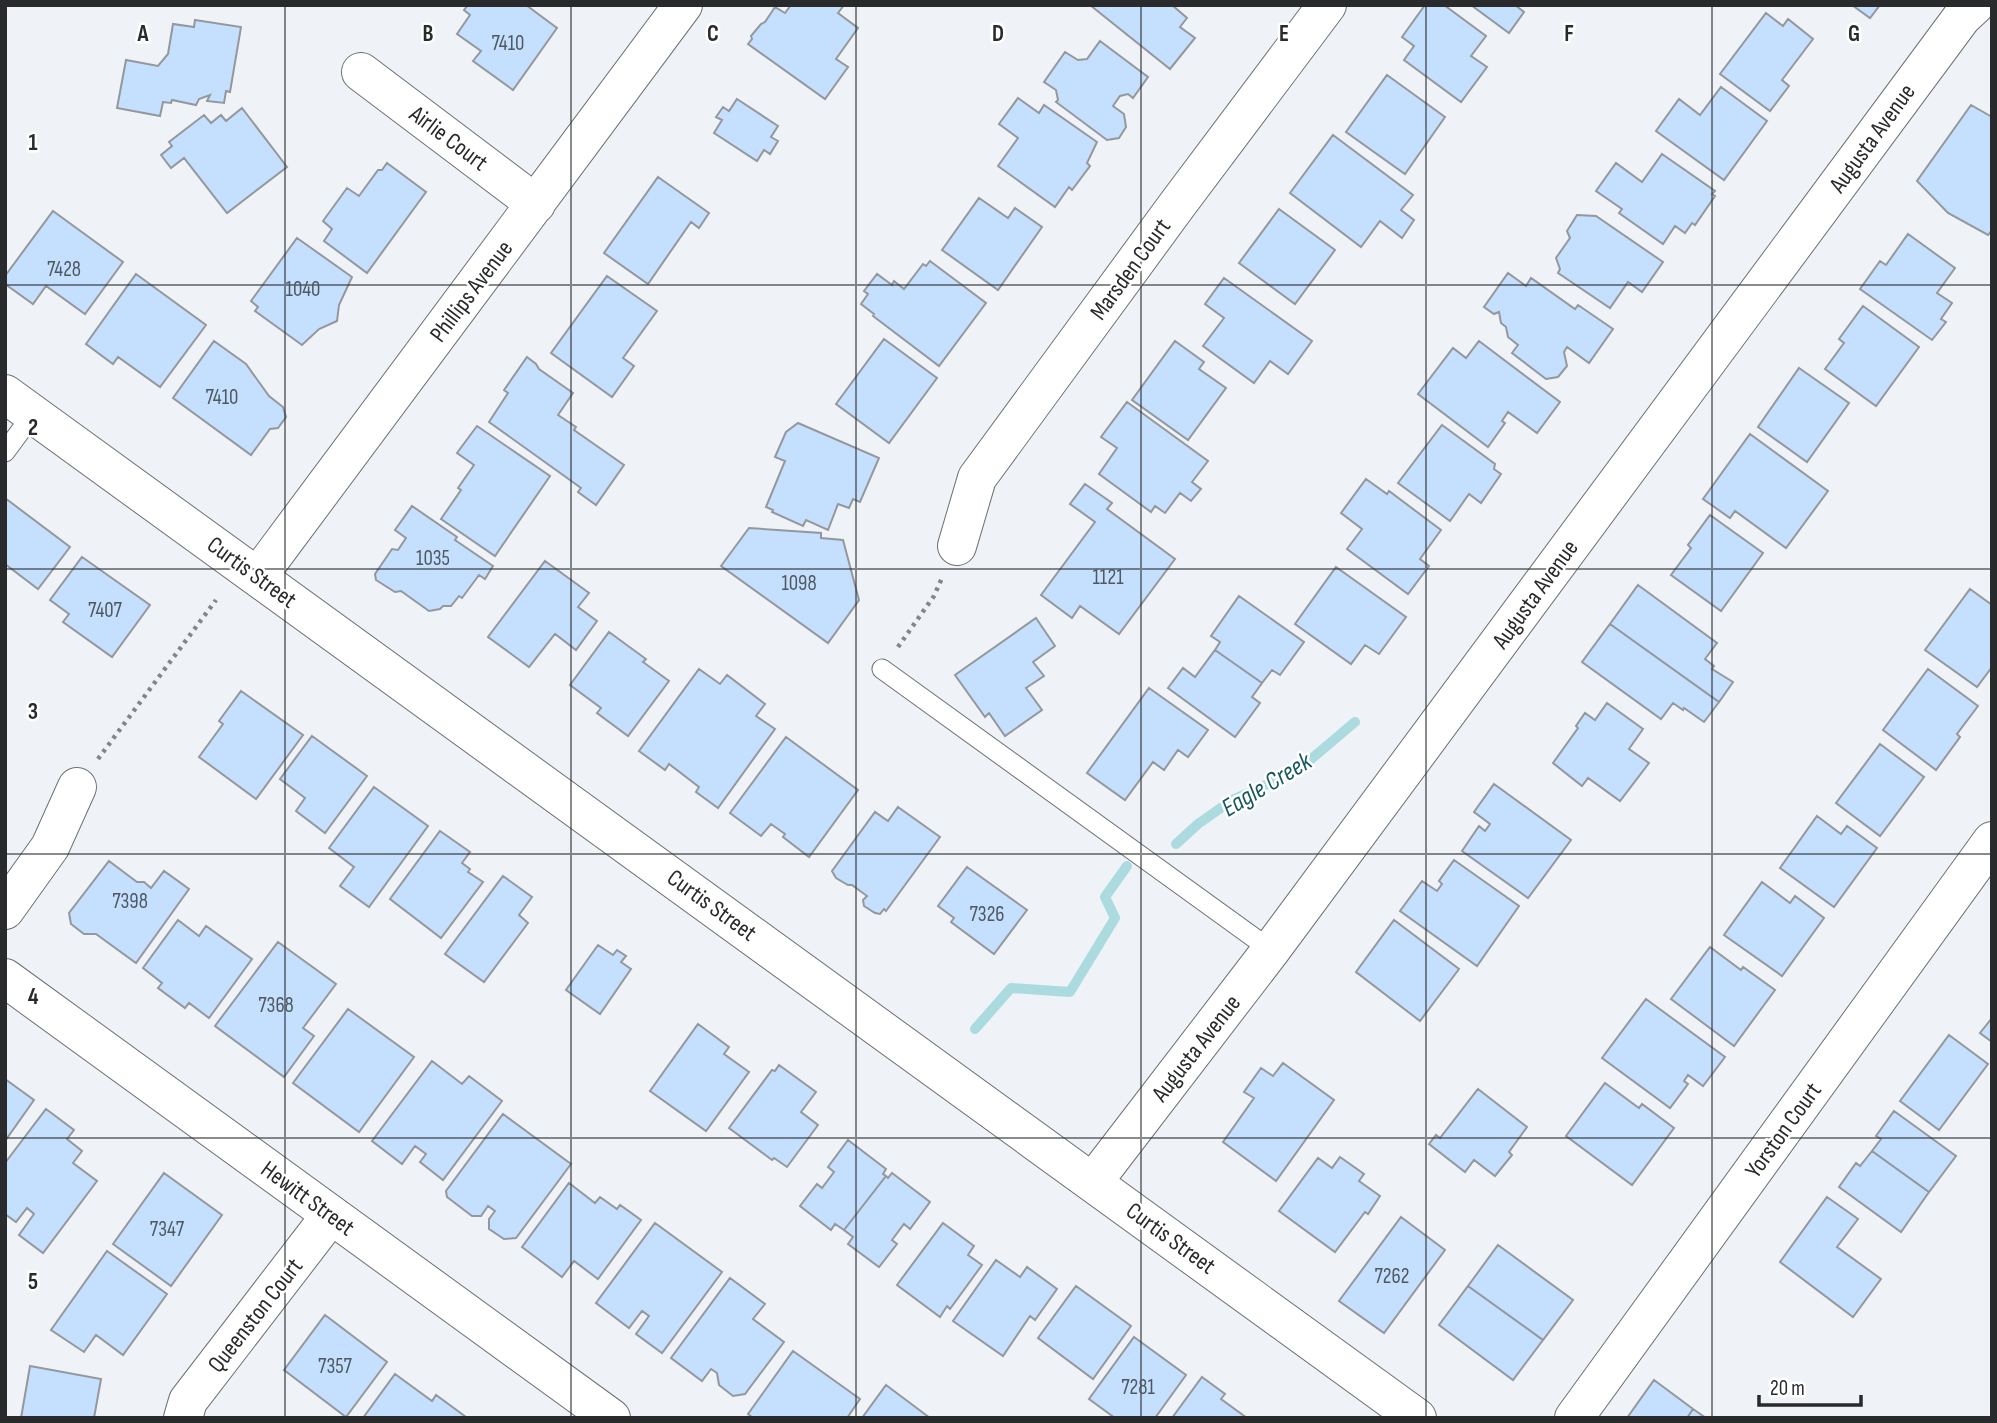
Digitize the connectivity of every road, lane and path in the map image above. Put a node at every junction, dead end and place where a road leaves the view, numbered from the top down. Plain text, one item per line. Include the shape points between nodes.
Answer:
1 (683, 5) edge
2 (1327, 5) edge
3 (1975, 5) edge
4 (361, 72) dead end
5 (536, 204) junction
6 (19, 404) edge
7 (5, 452) edge
8 (957, 545) joint
9 (258, 576) junction
10 (216, 600) dead end
11 (882, 669) joint
12 (77, 787) joint
13 (1992, 841) edge
14 (5, 910) edge
15 (1271, 950) junction
16 (5, 978) edge
17 (1093, 1182) junction
18 (331, 1214) junction
19 (183, 1418) edge
20 (611, 1418) edge
21 (1417, 1418) edge
22 (1574, 1418) edge

1 - 5 street, Phillips Avenue
2 - 8 street, Marsden Court via 977,478
3 - 15 street, Augusta Avenue
4 - 5 street, Airlie Court
5 - 9 street, Phillips Avenue
6 - 7 lane
6 - 9 street, Curtis Street
8 - 11 path via 934,596
9 - 17 street, Curtis Street
10 - 12 path
11 - 15 lane
12 - 14 street via 50,847
13 - 22 street, Yorston Court
15 - 17 street, Augusta Avenue
16 - 18 street, Hewitt Street
17 - 21 street, Curtis Street
18 - 19 street, Queenston Court via 188,1401
18 - 20 street, Hewitt Street

